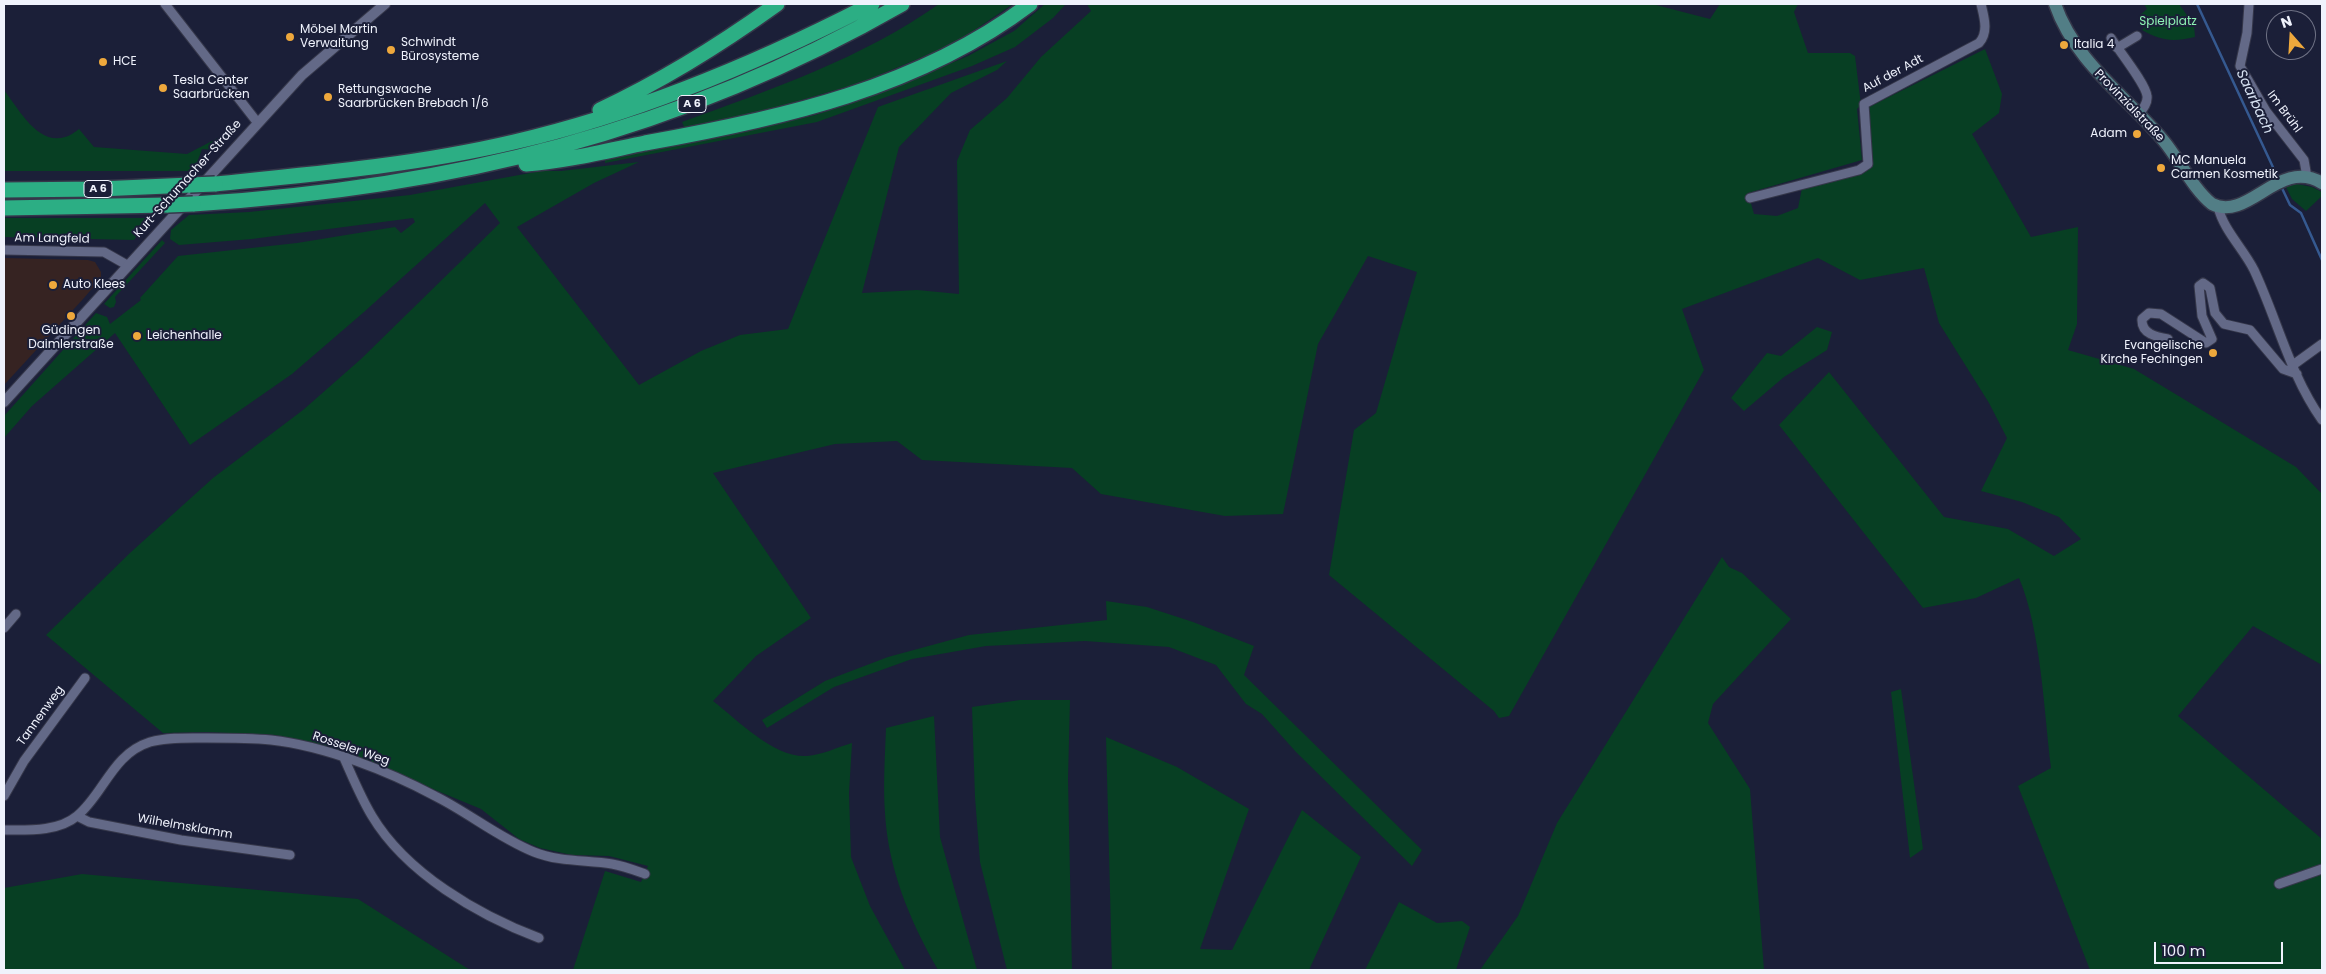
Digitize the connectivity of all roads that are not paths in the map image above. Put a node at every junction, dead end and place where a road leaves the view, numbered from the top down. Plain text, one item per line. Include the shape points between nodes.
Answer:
1 (166, 4) edge
2 (385, 4) edge
3 (777, 4) edge
4 (872, 4) edge
5 (902, 4) edge
6 (1030, 4) edge
7 (1981, 4) edge
8 (2054, 4) edge
9 (2249, 4) edge
10 (2137, 36) dead end
11 (2112, 38) dead end
12 (2117, 48) junction
13 (2139, 114) junction
14 (257, 122) junction
15 (551, 132) junction
16 (470, 169) junction
17 (2307, 177) junction
18 (2322, 184) edge
19 (4, 190) edge
20 (1750, 198) dead end
21 (2218, 207) junction
22 (4, 208) edge
23 (4, 250) edge
24 (127, 265) junction
25 (2168, 339) dead end
26 (2322, 344) edge
27 (2295, 370) junction
28 (4, 402) edge
29 (2322, 420) edge
30 (16, 614) dead end
31 (4, 628) edge
32 (85, 678) dead end
33 (344, 758) junction
34 (4, 796) edge
35 (77, 816) junction
36 (4, 830) edge
37 (290, 855) dead end
38 (2322, 869) edge
39 (645, 874) dead end
40 (2279, 884) dead end
41 (539, 938) dead end

1 - 14 street, Kurt-Schumacher-Straße
2 - 14 street, Kurt-Schumacher-Straße via 302,75
3 - 15 highway, A 6 via 687,66 634,95
4 - 15 highway, A 6 via 774,53 710,80 635,108
5 - 16 highway, A 6 via 824,46 718,94 600,136
6 - 16 highway via 981,37 944,56 859,93 806,110 722,130 537,163
7 - 20 street, Auf der Adt via 1986,31 1979,43 1864,104 1868,164 1859,170
8 - 13 main road, Provinzialstraße via 2070,39 2083,56
9 - 17 street, Im Brühl via 2240,66 2262,104 2304,160
10 - 12 street
11 - 12 street
12 - 13 street via 2147,96
13 - 21 main road, Provinzialstraße via 2208,200
14 - 24 street, Kurt-Schumacher-Straße
15 - 19 highway, A 6, bridge via 477,150 336,172 215,184
16 - 22 highway, A 6, bridge via 340,190 193,204
17 - 18 main road
17 - 21 main road via 2286,179 2239,204
21 - 27 street via 2224,224 2255,274
23 - 24 street, Am Langfeld via 104,252
24 - 28 street, Kurt-Schumacher-Straße
25 - 27 street via 2155,337 2145,330 2142,319 2149,313 2161,314 2206,343 2212,339 2202,316 2199,286 2203,283 2210,288 2215,313 2224,324 2250,330 2283,368
26 - 27 street
27 - 29 street
30 - 31 street
32 - 34 street, Tannenweg via 24,761
33 - 35 street, Rosseler Weg via 272,740 196,738 150,742 136,748 118,764
33 - 39 street, Rosseler Weg via 436,796 535,853 618,865
33 - 41 street via 372,817 415,867 482,912
35 - 36 street, Rosseler Weg via 54,826
35 - 37 street, Wilhelmsklamm via 89,822 181,840
38 - 40 street

